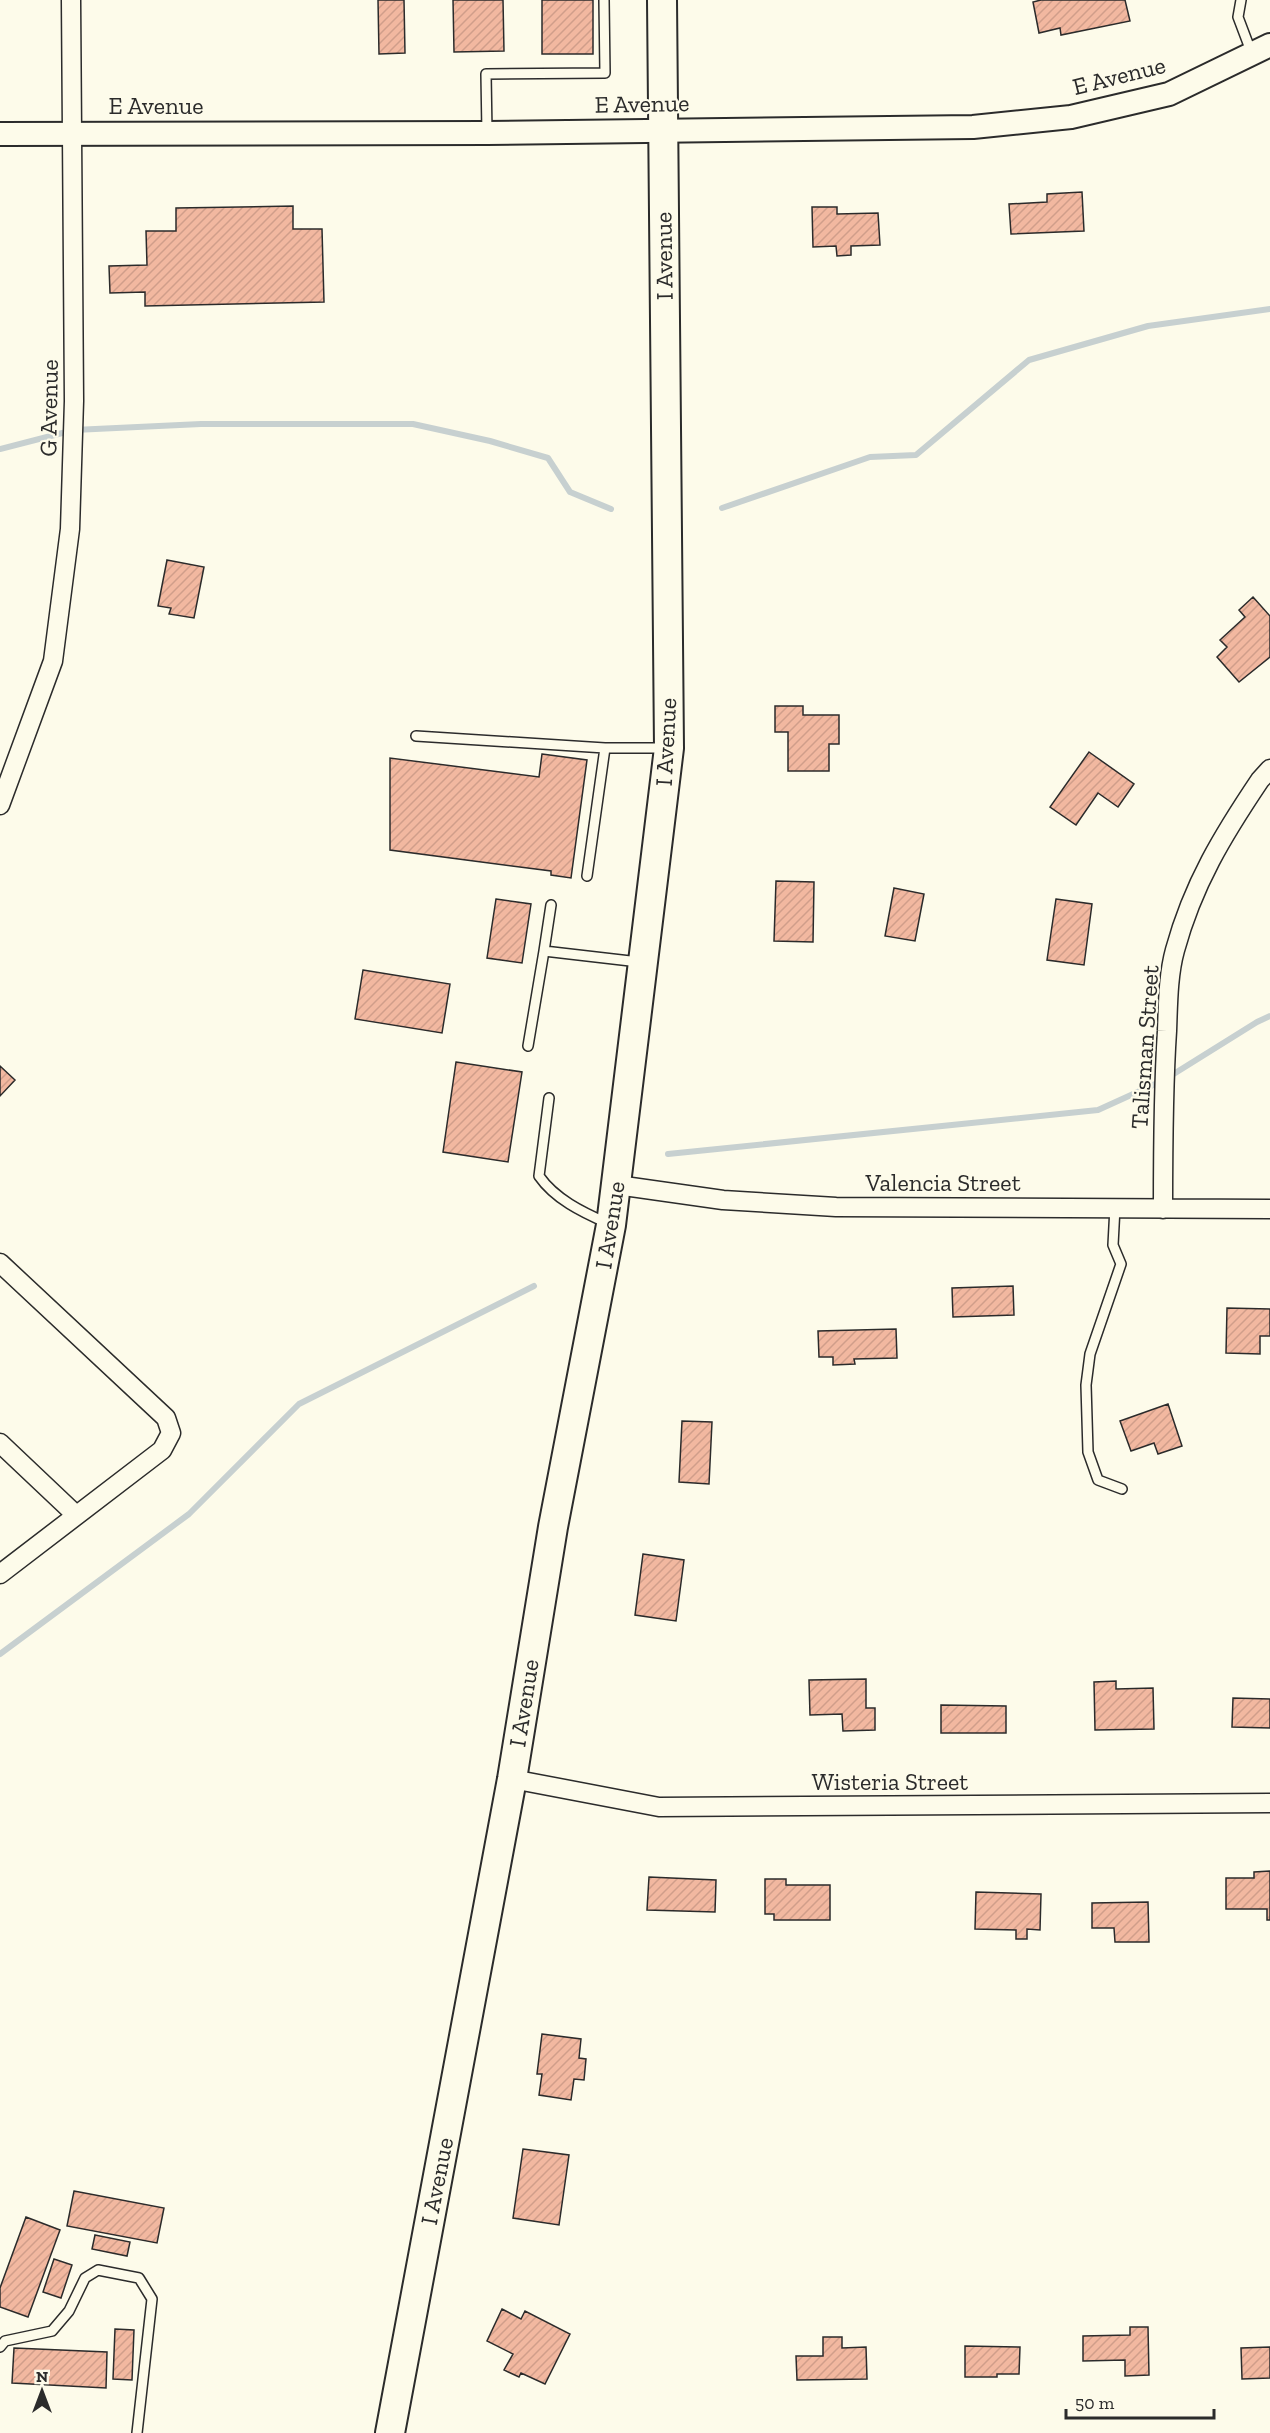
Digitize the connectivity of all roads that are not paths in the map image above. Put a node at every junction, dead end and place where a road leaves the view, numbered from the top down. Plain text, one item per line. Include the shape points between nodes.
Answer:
1 (71, 0) edge
2 (604, 0) edge
3 (662, 0) edge
4 (1241, 0) edge
5 (1261, 50) edge
6 (662, 131) junction
7 (487, 133) junction
8 (0, 134) edge
9 (74, 134) junction
10 (416, 736) dead end
11 (605, 748) junction
12 (669, 748) junction
13 (1270, 769) edge
14 (0, 806) edge
15 (586, 876) dead end
16 (551, 906) dead end
17 (544, 951) junction
18 (644, 963) junction
19 (528, 1046) dead end
20 (549, 1098) dead end
21 (617, 1185) junction
22 (1115, 1207) junction
23 (1163, 1209) junction
24 (1270, 1209) edge
25 (611, 1225) junction
26 (0, 1263) edge
27 (0, 1443) edge
28 (1122, 1489) dead end
29 (75, 1515) junction
30 (0, 1574) edge
31 (512, 1779) junction
32 (1270, 1803) edge
33 (0, 2347) edge
34 (137, 2433) edge
35 (390, 2433) edge

1 - 9 street, G Avenue
2 - 7 lane via 605,73 486,74
3 - 6 main road, I Avenue
4 - 5 lane via 1238,17
5 - 6 street, E Avenue via 1169,94 1071,117 973,127
6 - 7 street, E Avenue
6 - 12 main road, I Avenue
7 - 9 street, E Avenue
8 - 9 street, E Avenue
9 - 14 street, G Avenue via 70,529 53,661
10 - 11 lane
11 - 12 lane
11 - 15 lane
12 - 18 main road, I Avenue
13 - 23 street, Talisman Street via 1214,852 1192,898 1175,952 1162,1100
16 - 17 lane
17 - 18 lane
17 - 19 lane
18 - 21 main road, I Avenue
20 - 25 lane via 539,1176 548,1189
21 - 22 street, Valencia Street via 723,1200 836,1207
21 - 25 main road, I Avenue
22 - 23 street, Valencia Street
22 - 28 lane via 1113,1245 1121,1264 1090,1354 1086,1385 1088,1452 1098,1480
23 - 24 street, Valencia Street
25 - 31 main road, I Avenue via 553,1527
26 - 29 street via 166,1418 171,1433 162,1450
27 - 29 street
29 - 30 street
31 - 32 street, Wisteria Street via 659,1807
31 - 35 main road, I Avenue
33 - 34 lane via 5,2341 52,2331 69,2311 85,2278 98,2270 139,2278 152,2300

